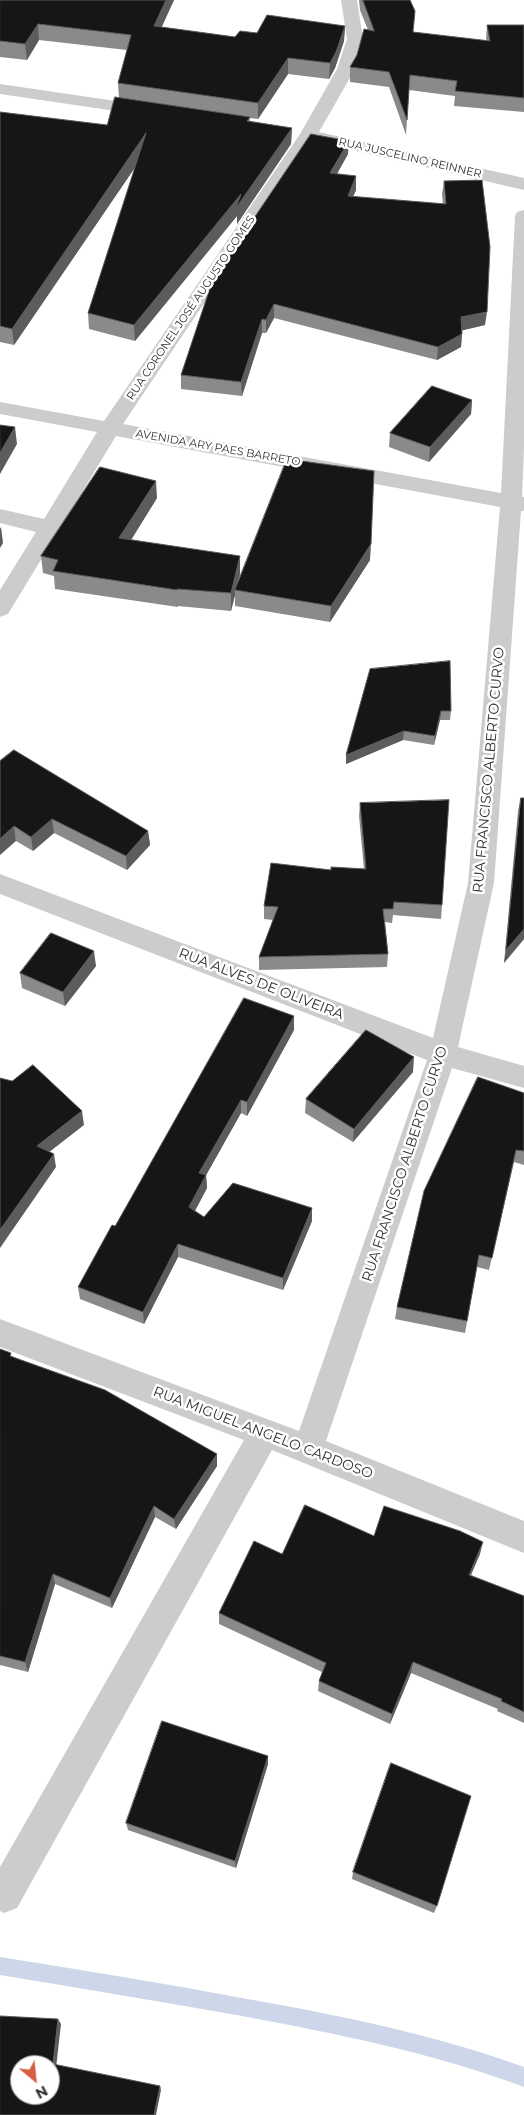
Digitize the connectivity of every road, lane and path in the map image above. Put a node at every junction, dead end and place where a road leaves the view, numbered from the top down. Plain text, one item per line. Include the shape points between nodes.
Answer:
1 (349, 0) edge
2 (0, 89) edge
3 (164, 113) edge
4 (299, 133) junction
5 (524, 184) edge
6 (524, 216) edge
7 (0, 408) edge
8 (110, 428) junction
9 (518, 503) edge
10 (0, 516) edge
11 (50, 528) junction
12 (0, 609) edge
13 (0, 884) edge
14 (443, 1054) junction
15 (524, 1077) edge
16 (0, 1333) edge
17 (265, 1432) junction
18 (308, 1449) junction
19 (524, 1536) edge
20 (4, 1895) dead end

1 - 4 street, RUA CORONEL JOSÉ AUGUSTO GOMES via 356,39 346,69
2 - 3 street
4 - 5 street, RUA JUSCELINO REINNER
4 - 8 street, RUA CORONEL JOSÉ AUGUSTO GOMES
6 - 9 street, RUA FRANCISCO ALBERTO CURVO
7 - 8 street, AVENIDA ARY PAES BARRETO
8 - 9 street, AVENIDA ARY PAES BARRETO
8 - 11 street, RUA CORONEL JOSÉ AUGUSTO GOMES
9 - 14 street, RUA FRANCISCO ALBERTO CURVO via 481,883
10 - 11 street
11 - 12 street, RUA CORONEL JOSÉ AUGUSTO GOMES
13 - 14 street, RUA ALVES DE OLIVEIRA
14 - 15 street, RUA ALVES DE OLIVEIRA
14 - 18 street, RUA FRANCISCO ALBERTO CURVO
16 - 17 street, RUA MIGUEL ANGELO CARDOSO
17 - 18 street, RUA MIGUEL ANGELO CARDOSO
17 - 20 street
18 - 19 street, RUA MIGUEL ANGELO CARDOSO

